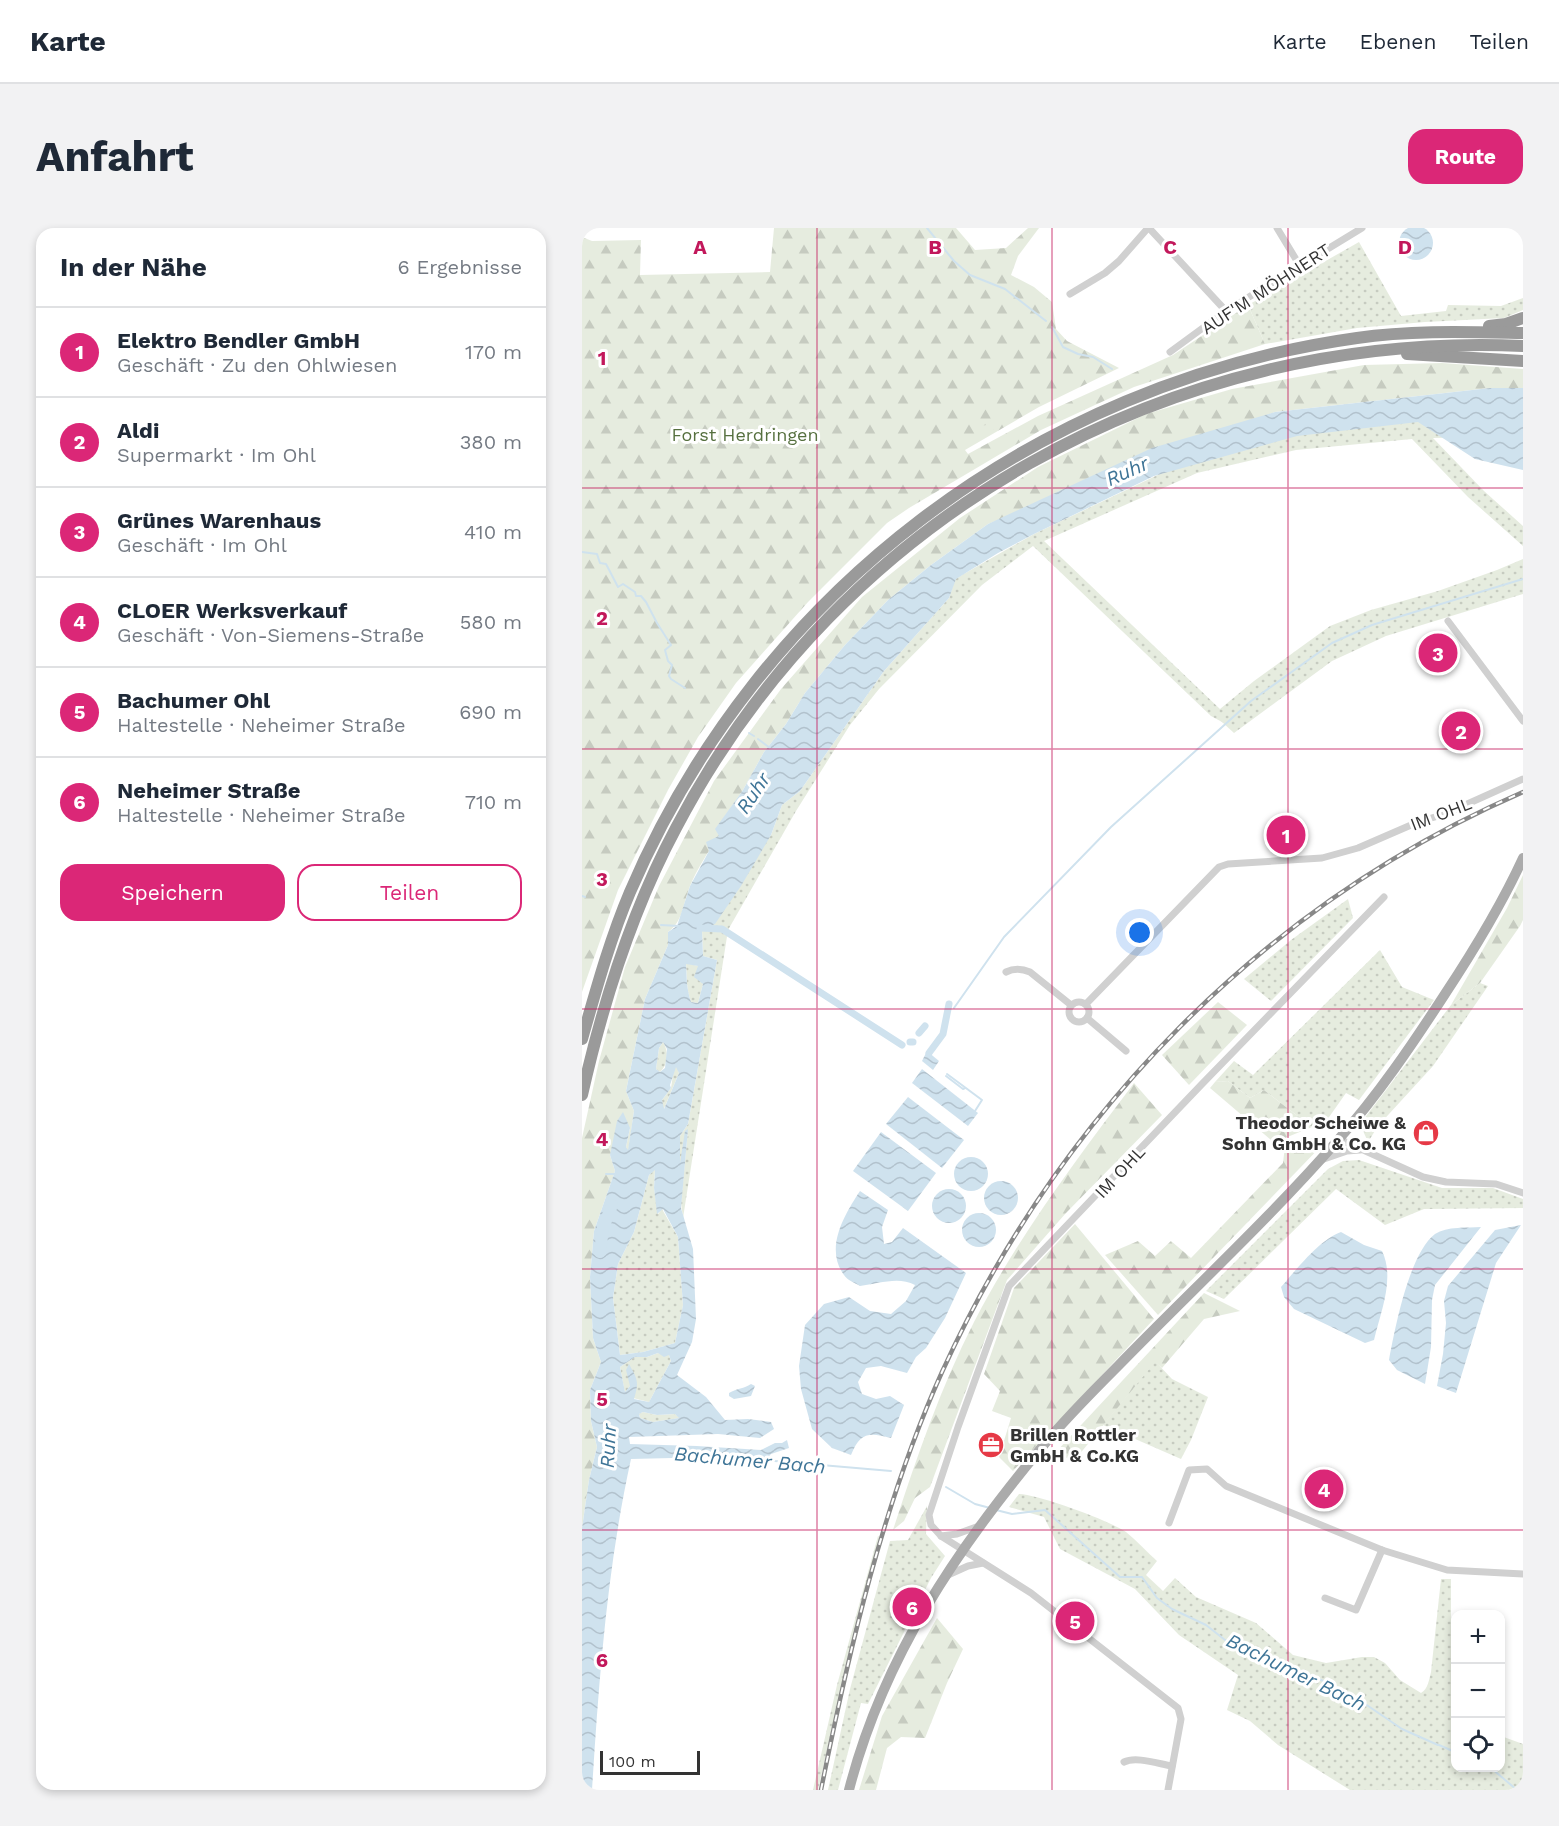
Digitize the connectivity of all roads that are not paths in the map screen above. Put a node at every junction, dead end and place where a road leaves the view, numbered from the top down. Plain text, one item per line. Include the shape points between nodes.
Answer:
1 (1148, 228) edge
2 (1277, 228) edge
3 (1362, 228) edge
4 (1300, 266) junction
5 (1070, 294) dead end
6 (1226, 311) junction
7 (1523, 318) edge
8 (1437, 332) junction
9 (1523, 333) edge
10 (1523, 346) edge
11 (1170, 352) dead end
12 (1361, 352) junction
13 (1523, 361) edge
14 (1448, 621) dead end
15 (1523, 721) edge
16 (1523, 778) edge
17 (1523, 858) edge
18 (1384, 897) dead end
19 (1006, 972) dead end
20 (1086, 1004) junction
21 (1071, 1005) junction
22 (1087, 1018) junction
23 (582, 1039) edge
24 (1126, 1051) dead end
25 (582, 1095) edge
26 (1339, 1139) junction
27 (1362, 1150) junction
28 (1319, 1161) junction
29 (1523, 1193) edge
30 (1168, 1523) dead end
31 (982, 1524) junction
32 (941, 1536) junction
33 (1383, 1550) junction
34 (962, 1551) junction
35 (983, 1563) junction
36 (1523, 1574) edge
37 (945, 1576) junction
38 (1325, 1598) dead end
39 (1124, 1762) dead end
40 (1172, 1766) junction
41 (849, 1790) edge
42 (1168, 1790) edge

1 - 5 street via 1105,273
1 - 6 street
2 - 4 street
3 - 4 street, AUF'M MÖHNERT
4 - 6 street, AUF'M MÖHNERT
6 - 11 street, AUF'M MÖHNERT
7 - 8 highway via 1501,325
8 - 9 highway
8 - 23 highway via 1359,337 1287,350 1244,360 1135,397 1004,462 897,537 799,630 754,683 701,759 630,893
10 - 12 highway via 1441,346
12 - 13 highway
12 - 25 highway via 1290,364 1192,391 1142,408 1071,440 960,506 905,546 840,606 807,639 745,716 675,828 611,982
14 - 15 street
16 - 20 street, IM OHL via 1358,848 1322,858 1219,867
17 - 26 main road via 1486,931 1419,1035
18 - 32 street, IM OHL via 1009,1286 935,1496 929,1520
19 - 21 street via 1030,972
20 - 21 street via 1080,1001
20 - 22 street via 1090,1012
21 - 22 street via 1068,1011 1072,1020
22 - 24 street
26 - 27 street
26 - 28 main road
27 - 28 street
27 - 29 street via 1423,1177 1496,1184
28 - 31 main road via 1042,1446
30 - 33 street via 1189,1470 1207,1469 1226,1486
31 - 32 street
31 - 34 main road
32 - 34 street
33 - 36 street via 1447,1570
33 - 38 street via 1356,1610
34 - 35 street
34 - 37 main road
35 - 37 street
35 - 40 street via 1031,1593 1178,1708 1181,1719
37 - 41 main road via 888,1677
39 - 40 street
40 - 42 street

